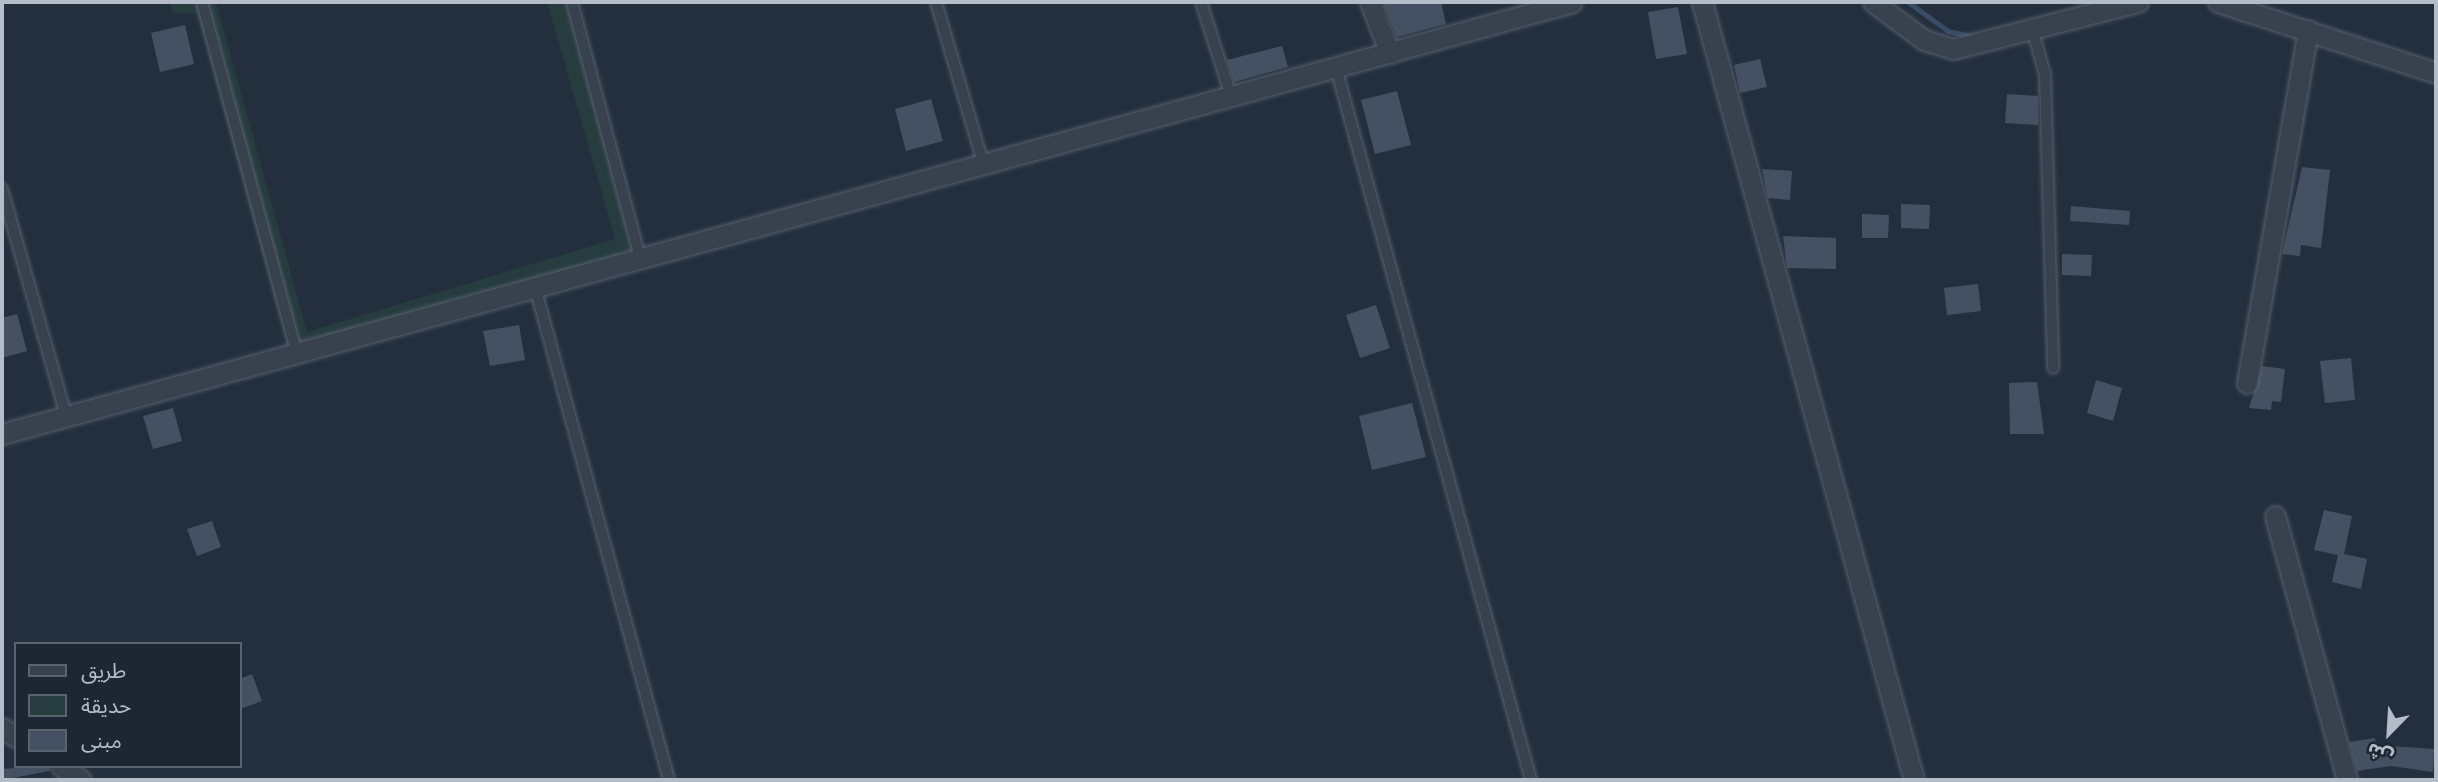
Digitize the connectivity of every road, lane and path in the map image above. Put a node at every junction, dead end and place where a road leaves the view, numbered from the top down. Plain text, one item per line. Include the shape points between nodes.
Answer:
1 (202, 2) edge
2 (572, 2) edge
3 (936, 2) edge
4 (1200, 2) edge
5 (1370, 2) edge
6 (1572, 2) edge
7 (1702, 2) edge
8 (1873, 2) edge
9 (2138, 2) edge
10 (2218, 2) edge
11 (2308, 30) junction
12 (2033, 32) junction
13 (1390, 53) junction
14 (1336, 68) junction
15 (2436, 73) edge
16 (1231, 97) junction
17 (984, 167) junction
18 (2, 189) edge
19 (640, 257) junction
20 (535, 287) junction
21 (297, 353) junction
22 (2053, 369) dead end
23 (2247, 383) dead end
24 (66, 415) junction
25 (2, 434) edge
26 (2275, 516) dead end
27 (64, 768) edge
28 (81, 780) edge
29 (668, 780) edge
30 (1531, 780) edge
31 (1914, 780) edge
32 (2347, 780) edge

1 - 21 lane
2 - 19 lane
3 - 17 lane
4 - 16 lane
5 - 13 street
6 - 13 street
7 - 31 street
8 - 12 street via 1924,40 1953,49
9 - 12 street
10 - 11 street
11 - 15 street
11 - 23 street
12 - 22 lane via 2045,74
13 - 14 street
14 - 16 street
14 - 30 lane
16 - 17 street
17 - 19 street
18 - 24 lane
19 - 20 street
20 - 21 street
20 - 29 lane
21 - 24 street
24 - 25 street
26 - 32 street
27 - 28 street

